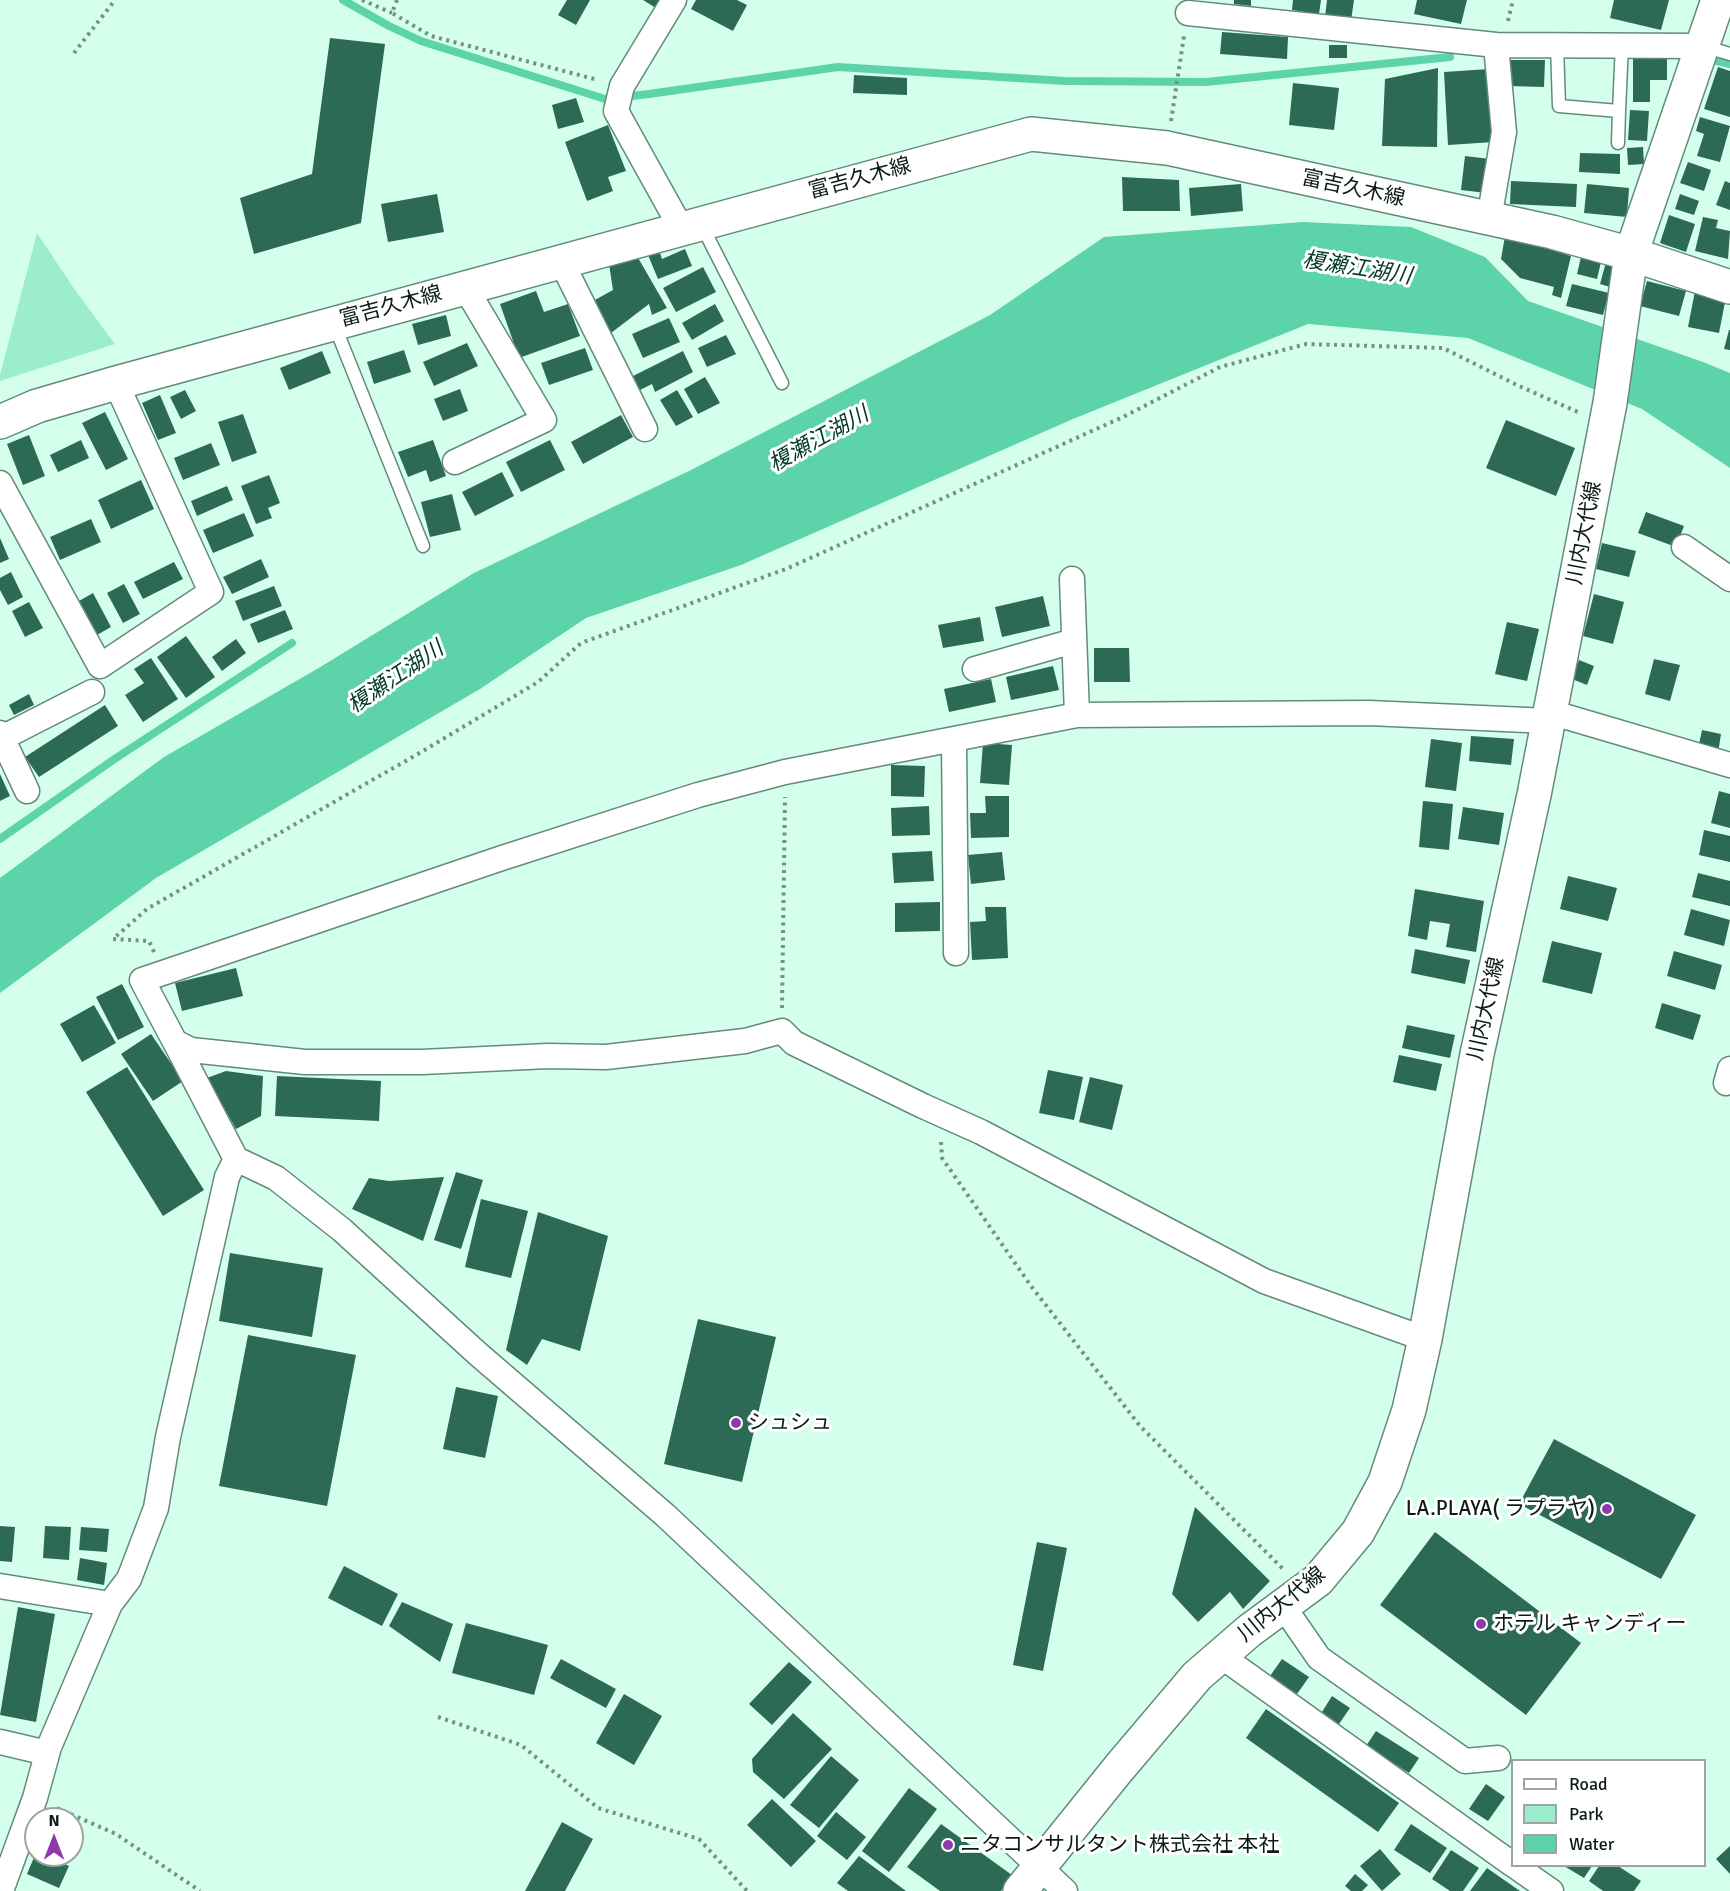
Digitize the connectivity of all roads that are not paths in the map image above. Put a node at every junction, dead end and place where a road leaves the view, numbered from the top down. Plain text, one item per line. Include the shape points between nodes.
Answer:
1 (674, 0) edge
2 (1718, 0) edge
3 (1188, 13) dead end
4 (1496, 45) junction
5 (1557, 45) junction
6 (1622, 45) junction
7 (1716, 50) edge
8 (1619, 111) junction
9 (1618, 143) dead end
10 (1489, 219) junction
11 (690, 225) junction
12 (1630, 254) junction
13 (561, 261) junction
14 (465, 286) junction
15 (1730, 287) edge
16 (334, 323) junction
17 (116, 383) junction
18 (782, 383) dead end
19 (0, 423) edge
20 (645, 429) dead end
21 (455, 462) dead end
22 (0, 483) edge
23 (423, 546) dead end
24 (1684, 548) dead end
25 (1072, 579) dead end
26 (1730, 579) edge
27 (1074, 640) junction
28 (975, 669) dead end
29 (92, 692) dead end
30 (1077, 715) junction
31 (1549, 717) junction
32 (1, 736) edge
33 (954, 739) junction
34 (1730, 765) edge
35 (27, 790) dead end
36 (956, 953) dead end
37 (175, 1042) junction
38 (236, 1158) junction
39 (1425, 1339) junction
40 (0, 1586) edge
41 (1294, 1599) junction
42 (110, 1604) junction
43 (1221, 1656) junction
44 (0, 1742) edge
45 (47, 1753) junction
46 (1498, 1758) dead end
47 (1511, 1863) edge
48 (1517, 1867) edge
49 (1030, 1878) edge
50 (1, 1891) edge
51 (1065, 1891) edge
52 (1551, 1891) edge

1 - 11 street via 620,94 616,111
2 - 7 main road, 川内大代線
3 - 4 street
4 - 5 street
4 - 10 street via 1504,132
5 - 6 street
5 - 8 lane via 1559,106
6 - 7 street
6 - 8 lane
7 - 12 main road, 川内大代線
8 - 9 lane
10 - 11 main road, 富吉久木線 via 1167,148 1031,134
10 - 12 main road, 富吉久木線
11 - 13 main road, 富吉久木線
11 - 18 lane
12 - 15 main road, 富吉久木線
12 - 31 main road, 川内大代線 via 1607,414
13 - 14 main road, 富吉久木線
13 - 20 street
14 - 16 main road, 富吉久木線
14 - 21 street via 544,420
16 - 17 main road, 富吉久木線
16 - 23 lane
17 - 19 main road, 富吉久木線 via 37,406
17 - 22 street via 211,592 100,666
24 - 26 street
25 - 27 street
27 - 28 street
27 - 30 street
29 - 32 street
30 - 31 street via 1369,713
30 - 33 street
31 - 34 street
31 - 39 main road, 川内大代線 via 1477,1054
32 - 35 street
33 - 36 street
33 - 37 street via 785,772 698,795 142,980
37 - 38 street
37 - 39 street via 191,1050 305,1062 422,1062 606,1057 746,1041 782,1031 794,1043 981,1132 1264,1281
38 - 42 street via 227,1177 168,1437 156,1508 129,1579
38 - 49 street via 276,1178 342,1230 477,1354 665,1515
39 - 41 main road, 川内大代線 via 1409,1410 1384,1482 1358,1532 1318,1580
40 - 42 street
41 - 43 main road, 川内大代線
41 - 46 street via 1320,1658 1465,1761
42 - 45 street
43 - 47 street
43 - 49 main road, 川内大代線 via 1197,1677
44 - 45 street
45 - 50 street
48 - 52 street
49 - 51 street

